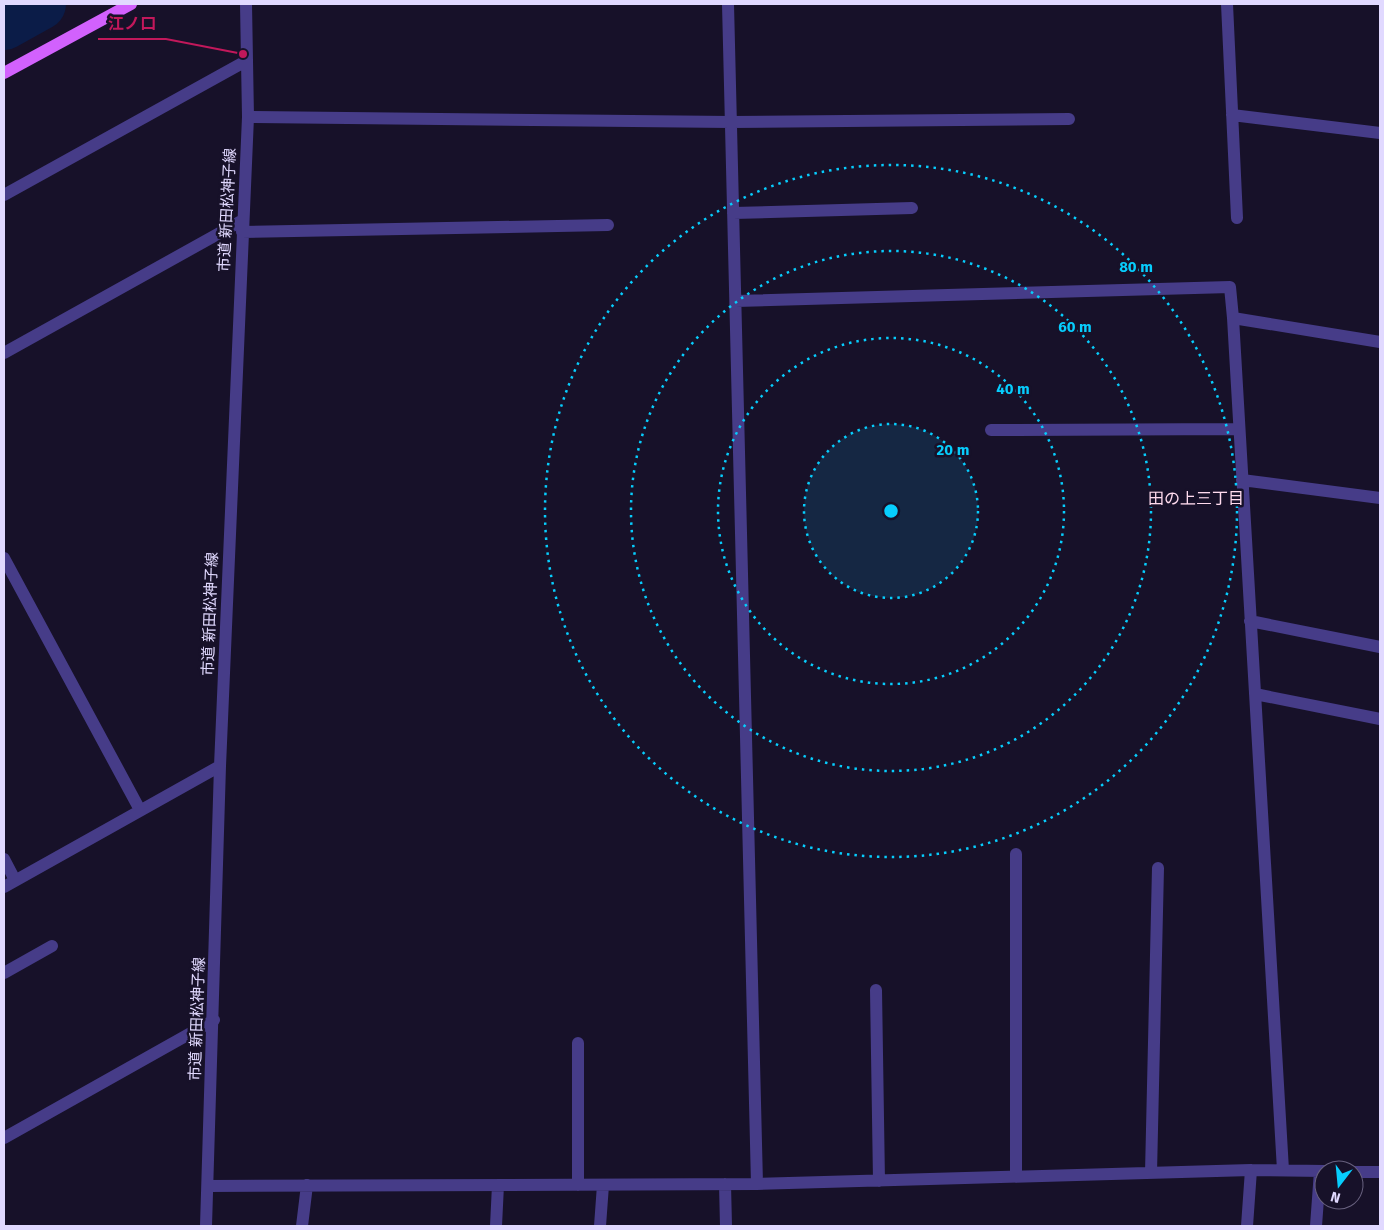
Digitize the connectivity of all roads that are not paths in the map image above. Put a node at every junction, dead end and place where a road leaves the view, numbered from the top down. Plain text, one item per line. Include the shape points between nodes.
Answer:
1 (131, 4) edge
2 (246, 4) edge
3 (728, 4) edge
4 (1227, 4) edge
5 (246, 61) junction
6 (4, 73) edge
7 (1232, 115) junction
8 (248, 117) junction
9 (1069, 119) dead end
10 (731, 122) junction
11 (1380, 133) edge
12 (4, 195) edge
13 (912, 208) dead end
14 (734, 214) junction
15 (1237, 218) dead end
16 (243, 226) junction
17 (608, 226) dead end
18 (736, 300) junction
19 (1233, 318) junction
20 (1380, 342) edge
21 (4, 353) edge
22 (1239, 429) junction
23 (991, 430) dead end
24 (1242, 480) junction
25 (1380, 498) edge
26 (4, 558) edge
27 (1250, 620) junction
28 (1380, 647) edge
29 (1255, 694) junction
30 (1380, 719) edge
31 (220, 766) junction
32 (140, 810) junction
33 (1016, 854) dead end
34 (4, 859) edge
35 (1158, 868) dead end
36 (15, 880) junction
37 (4, 886) edge
38 (52, 946) dead end
39 (4, 973) edge
40 (876, 990) dead end
41 (214, 1020) junction
42 (578, 1043) dead end
43 (4, 1138) edge
44 (1251, 1170) junction
45 (1282, 1170) junction
46 (1314, 1171) edge
47 (1364, 1172) edge
48 (1380, 1172) edge
49 (1151, 1173) junction
50 (1016, 1177) junction
51 (879, 1181) junction
52 (725, 1184) junction
53 (757, 1184) junction
54 (307, 1185) junction
55 (498, 1185) junction
56 (578, 1185) junction
57 (603, 1185) junction
58 (208, 1186) junction
59 (1318, 1210) edge
60 (206, 1226) edge
61 (302, 1226) edge
62 (496, 1226) edge
63 (600, 1226) edge
64 (726, 1226) edge
65 (1247, 1226) edge
66 (1316, 1226) edge

1 - 6 main road
2 - 5 street, 市道 新田松神子線
3 - 10 street
4 - 7 street
5 - 8 street, 市道 新田松神子線
5 - 12 street
7 - 11 street
7 - 15 street
8 - 10 street
8 - 16 street, 市道 新田松神子線
9 - 10 street
10 - 14 street
13 - 14 street
14 - 18 street
16 - 17 street
16 - 21 street
16 - 31 street, 市道 新田松神子線
18 - 19 street via 1230,287
18 - 53 street
19 - 20 street
19 - 22 street
22 - 23 street
22 - 24 street
24 - 25 street
24 - 27 street
26 - 32 street
27 - 28 street
27 - 29 street
29 - 30 street
29 - 45 street
31 - 32 street
31 - 41 street, 市道 新田松神子線
32 - 36 street
33 - 50 street
34 - 36 street
35 - 49 street
36 - 37 street
38 - 39 street
40 - 51 street
41 - 43 street
41 - 58 street, 市道 新田松神子線
42 - 56 street
44 - 45 street
44 - 49 street
44 - 65 street
45 - 46 street
47 - 48 street
49 - 50 street
50 - 51 street
51 - 53 street
52 - 53 street
52 - 57 street
52 - 64 street
54 - 55 street
54 - 58 street
54 - 61 street
55 - 56 street
55 - 62 street
56 - 57 street
57 - 63 street
58 - 60 street, 市道 新田松神子線
59 - 66 street

